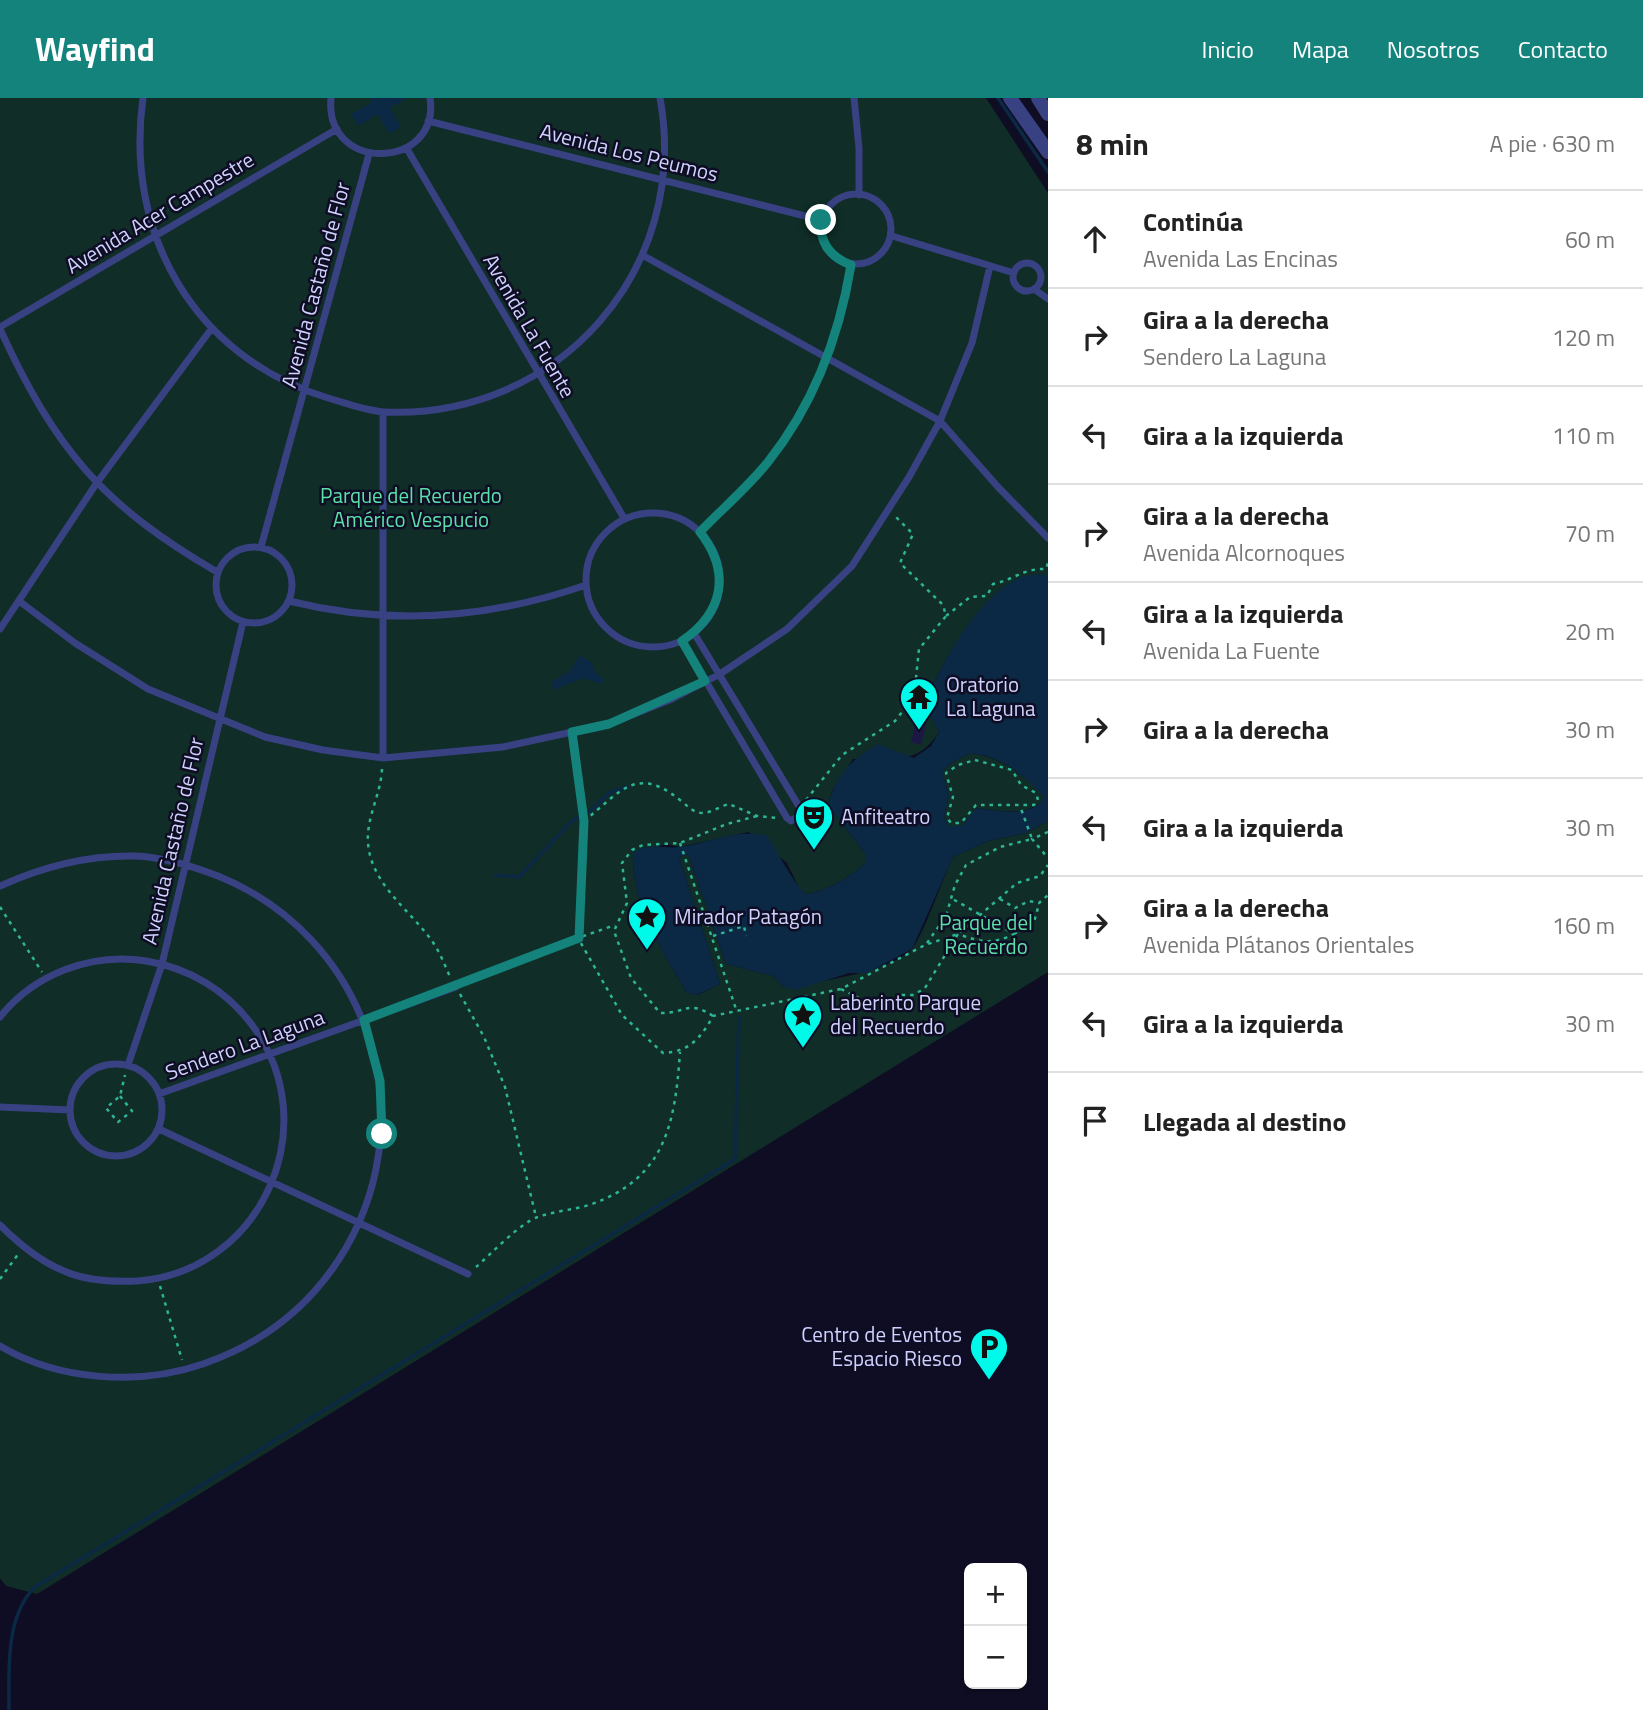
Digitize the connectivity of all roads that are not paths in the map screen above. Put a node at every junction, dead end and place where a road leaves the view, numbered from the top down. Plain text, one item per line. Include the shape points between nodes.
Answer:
1 (143, 98) edge
2 (331, 98) edge
3 (430, 98) edge
4 (660, 98) edge
5 (855, 98) edge
6 (1010, 98) edge
7 (1038, 98) edge
8 (1048, 114) edge
9 (428, 121) junction
10 (337, 129) junction
11 (407, 149) junction
12 (1048, 152) edge
13 (369, 154) junction
14 (665, 180) junction
15 (859, 195) junction
16 (821, 220) junction
17 (891, 236) junction
18 (154, 237) junction
19 (644, 256) junction
20 (851, 265) junction
21 (990, 266) junction
22 (1014, 273) junction
23 (1034, 289) junction
24 (1048, 299) edge
25 (0, 328) edge
26 (212, 328) junction
27 (827, 359) junction
28 (537, 375) junction
29 (306, 391) junction
30 (383, 412) junction
31 (940, 421) junction
32 (96, 484) junction
33 (624, 519) junction
34 (700, 532) junction
35 (1048, 538) edge
36 (261, 547) junction
37 (217, 572) junction
38 (586, 586) junction
39 (19, 601) junction
40 (289, 601) junction
41 (382, 617) junction
42 (243, 622) junction
43 (0, 629) edge
44 (694, 633) junction
45 (682, 641) junction
46 (720, 674) junction
47 (705, 681) junction
48 (219, 718) junction
49 (383, 758) junction
50 (188, 864) junction
51 (0, 886) edge
52 (162, 964) junction
53 (456, 987) road end
54 (0, 1017) edge
55 (364, 1020) junction
56 (271, 1054) junction
57 (128, 1065) junction
58 (159, 1094) junction
59 (0, 1107) edge
60 (70, 1110) junction
61 (159, 1129) junction
62 (273, 1182) junction
63 (360, 1223) junction
64 (0, 1225) edge
65 (468, 1274) road end
66 (0, 1346) edge

1 - 18 lane via 139,167
2 - 10 lane
3 - 9 lane
4 - 14 lane via 666,128
5 - 15 lane
6 - 12 street
7 - 8 street
9 - 11 lane
9 - 14 lane, Avenida Los Peumos
10 - 13 lane via 355,148
10 - 18 lane, Avenida Acer Campestre
11 - 13 lane
11 - 28 lane, Avenida La Fuente
13 - 29 lane, Avenida Castaño de Flor
14 - 16 lane, Avenida Los Peumos
14 - 19 lane
15 - 16 lane via 836,200
15 - 17 lane via 885,209
16 - 20 lane via 825,247
17 - 20 lane via 876,259
17 - 21 lane
18 - 25 lane, Avenida Acer Campestre
18 - 26 lane via 172,275
19 - 27 lane
19 - 28 lane via 602,321
20 - 27 lane via 843,315
21 - 22 lane
21 - 31 lane via 972,342
22 - 23 lane via 1020,290
22 - 23 lane via 1023,264 1036,267 1041,279
23 - 24 lane
25 - 32 lane via 28,390
26 - 29 lane via 244,356
26 - 32 lane
27 - 31 lane
27 - 34 lane via 815,390 767,464
28 - 30 lane via 489,397 439,409
28 - 33 lane, Avenida La Fuente
29 - 30 lane
29 - 36 lane, Avenida Castaño de Flor
30 - 41 lane
31 - 35 lane
31 - 46 lane via 852,566 788,629
32 - 37 lane via 138,522
32 - 39 lane
33 - 34 lane via 664,513 683,519
33 - 38 lane via 594,546
34 - 44 lane via 719,567 720,587 715,607
36 - 37 lane via 236,551
36 - 40 lane via 287,566
37 - 42 lane via 219,600
38 - 41 lane via 490,612
38 - 45 lane via 589,606 603,625 622,639 644,646
39 - 43 lane
39 - 48 lane via 148,689
40 - 41 lane
40 - 42 lane via 272,619
41 - 49 lane
42 - 48 lane, Avenida Castaño de Flor
44 - 45 lane
44 - 46 lane
45 - 47 lane
46 - 47 lane
46 - 47 lane via 800,808 797,818 787,818
47 - 49 lane via 609,724 503,747
48 - 49 lane via 265,737
48 - 50 lane, Avenida Castaño de Flor
50 - 51 lane via 137,856 86,858 36,869
50 - 52 lane, Avenida Castaño de Flor
50 - 55 lane via 247,888 298,925 339,973
52 - 54 lane via 133,959 73,966 46,978 11,1003
52 - 56 lane via 192,974 219,991 243,1012
52 - 57 lane, Avenida Castaño de Flor
53 - 55 lane, Sendero La Laguna
55 - 56 lane, Sendero La Laguna
55 - 63 lane via 380,1081 382,1134 373,1185
56 - 58 lane, Sendero La Laguna
56 - 62 lane via 283,1097 285,1130
57 - 58 lane via 147,1076
57 - 60 lane via 114,1064 87,1073 71,1096
58 - 61 lane
59 - 60 lane
60 - 61 lane via 79,1139 105,1156 135,1153
61 - 62 lane
62 - 63 lane
62 - 64 lane via 241,1232 203,1262 158,1279 111,1282 65,1272 23,1248
63 - 65 lane
63 - 66 lane via 331,1273 302,1306 227,1356 185,1370 127,1378 70,1372

